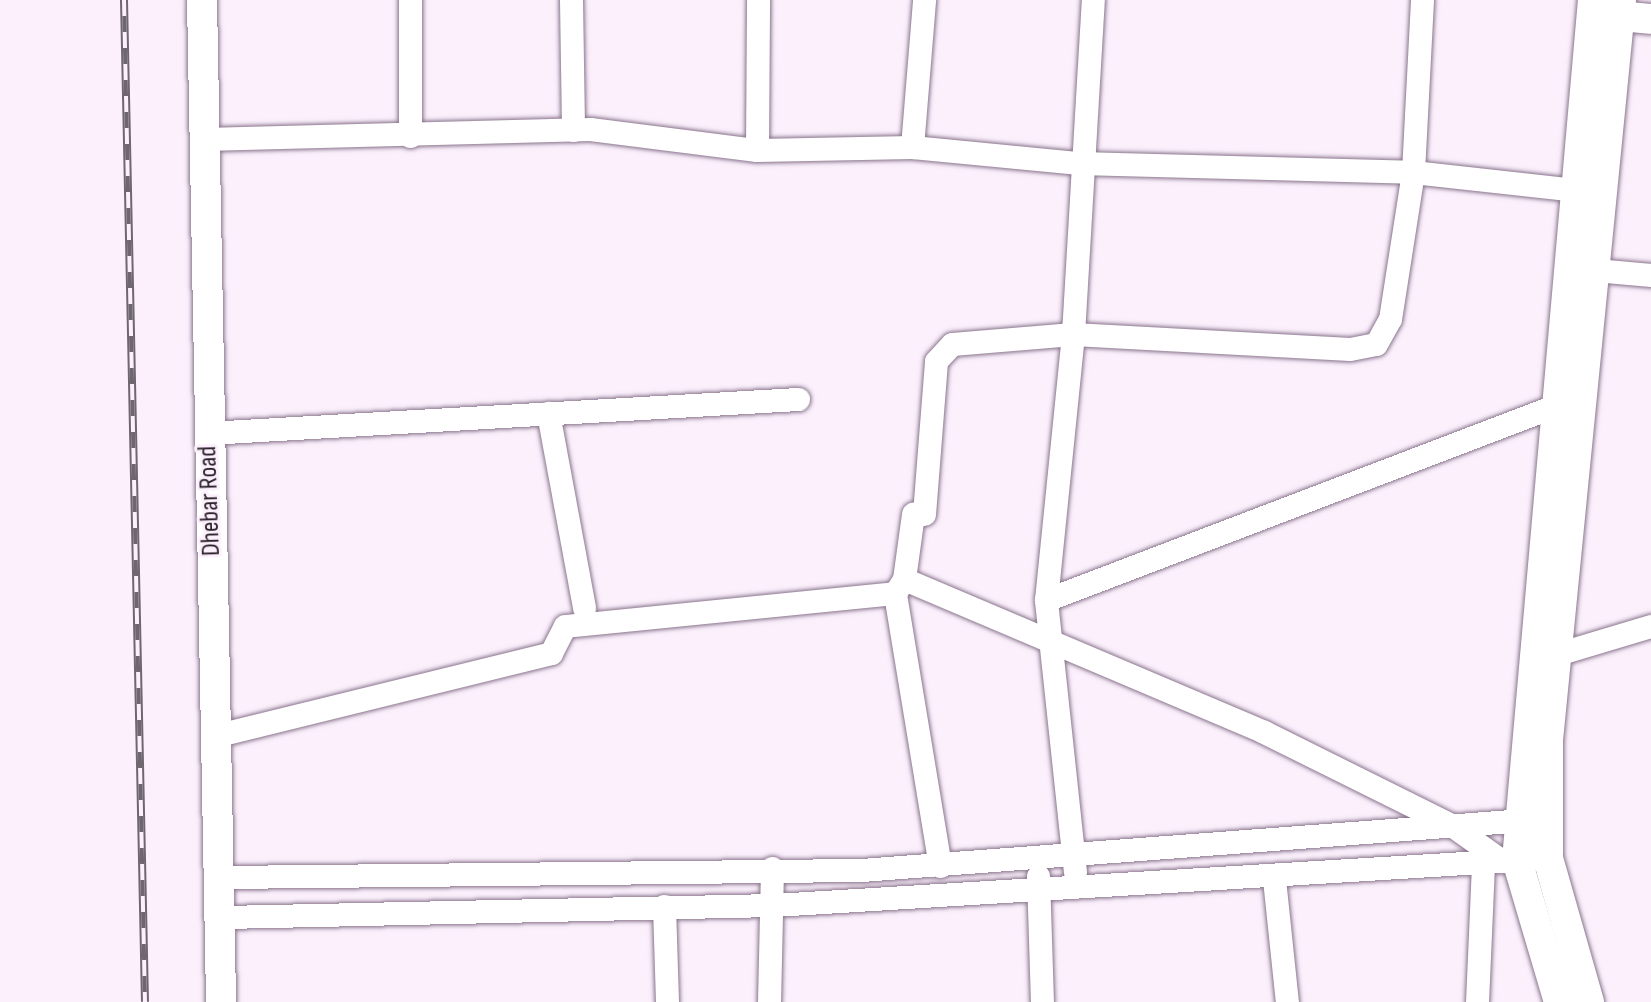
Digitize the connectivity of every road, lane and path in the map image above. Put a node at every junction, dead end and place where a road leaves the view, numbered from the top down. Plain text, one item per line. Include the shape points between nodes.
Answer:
1 (202, 0) edge
2 (410, 0) edge
3 (571, 0) edge
4 (758, 0) edge
5 (924, 0) edge
6 (1093, 0) edge
7 (1422, 0) edge
8 (1606, 7) edge
9 (1651, 19) edge
10 (573, 130) junction
11 (410, 136) junction
12 (204, 139) junction
13 (912, 147) junction
14 (757, 150) junction
15 (1079, 163) junction
16 (1413, 172) junction
17 (1589, 192) junction
18 (1595, 270) junction
19 (1651, 275) edge
20 (1073, 334) junction
21 (797, 399) dead end
22 (1557, 405) junction
23 (548, 413) junction
24 (208, 433) junction
25 (899, 586) junction
26 (1046, 600) junction
27 (584, 608) dead end
28 (1651, 626) edge
29 (1051, 641) junction
30 (1546, 658) junction
31 (218, 735) junction
32 (1534, 819) junction
33 (1453, 826) junction
34 (1074, 858) junction
35 (1548, 858) junction
36 (1038, 860) junction
37 (1501, 861) junction
38 (940, 866) junction
39 (772, 868) junction
40 (222, 877) junction
41 (1274, 879) junction
42 (1076, 889) junction
43 (1039, 891) junction
44 (774, 905) junction
45 (664, 906) junction
46 (224, 917) junction
47 (221, 1002) edge
48 (667, 1002) edge
49 (769, 1002) edge
50 (1042, 1002) edge
51 (1287, 1002) edge
52 (1477, 1002) edge
53 (1559, 1002) edge
54 (1589, 1002) edge

1 - 12 street, Dhebar Road
2 - 11 street
3 - 10 street
4 - 14 street
5 - 13 street
6 - 15 street
7 - 16 street
8 - 9 street
8 - 17 street
10 - 11 street
10 - 14 street
11 - 12 street
12 - 24 street, Dhebar Road
13 - 14 street
13 - 15 street
15 - 16 street
15 - 20 street
16 - 17 street
16 - 20 street via 1390,319 1376,344 1350,349
17 - 18 street
17 - 22 street
18 - 19 street
18 - 30 street
20 - 25 street via 943,349 936,361 919,514
20 - 26 street
21 - 23 street
22 - 26 street
22 - 30 street
23 - 24 street
23 - 27 street
24 - 31 street, Dhebar Road
25 - 29 street
25 - 31 street via 565,626 551,653
25 - 38 street
26 - 29 street
28 - 30 street
29 - 33 street via 1264,732
29 - 34 street
30 - 32 street
31 - 40 street, Dhebar Road
32 - 33 street
32 - 35 street
32 - 37 street
33 - 34 street
33 - 37 street
34 - 36 street
34 - 42 street
35 - 37 street
35 - 54 street
36 - 38 street
36 - 43 street
37 - 41 street
37 - 52 street
37 - 53 street
38 - 39 street
39 - 40 street
39 - 44 street
40 - 46 street, Dhebar Road
41 - 42 street
41 - 51 street
42 - 43 street
43 - 44 street
43 - 50 street
44 - 45 street
44 - 49 street
45 - 46 street
45 - 48 street
46 - 47 street, Dhebar Road

